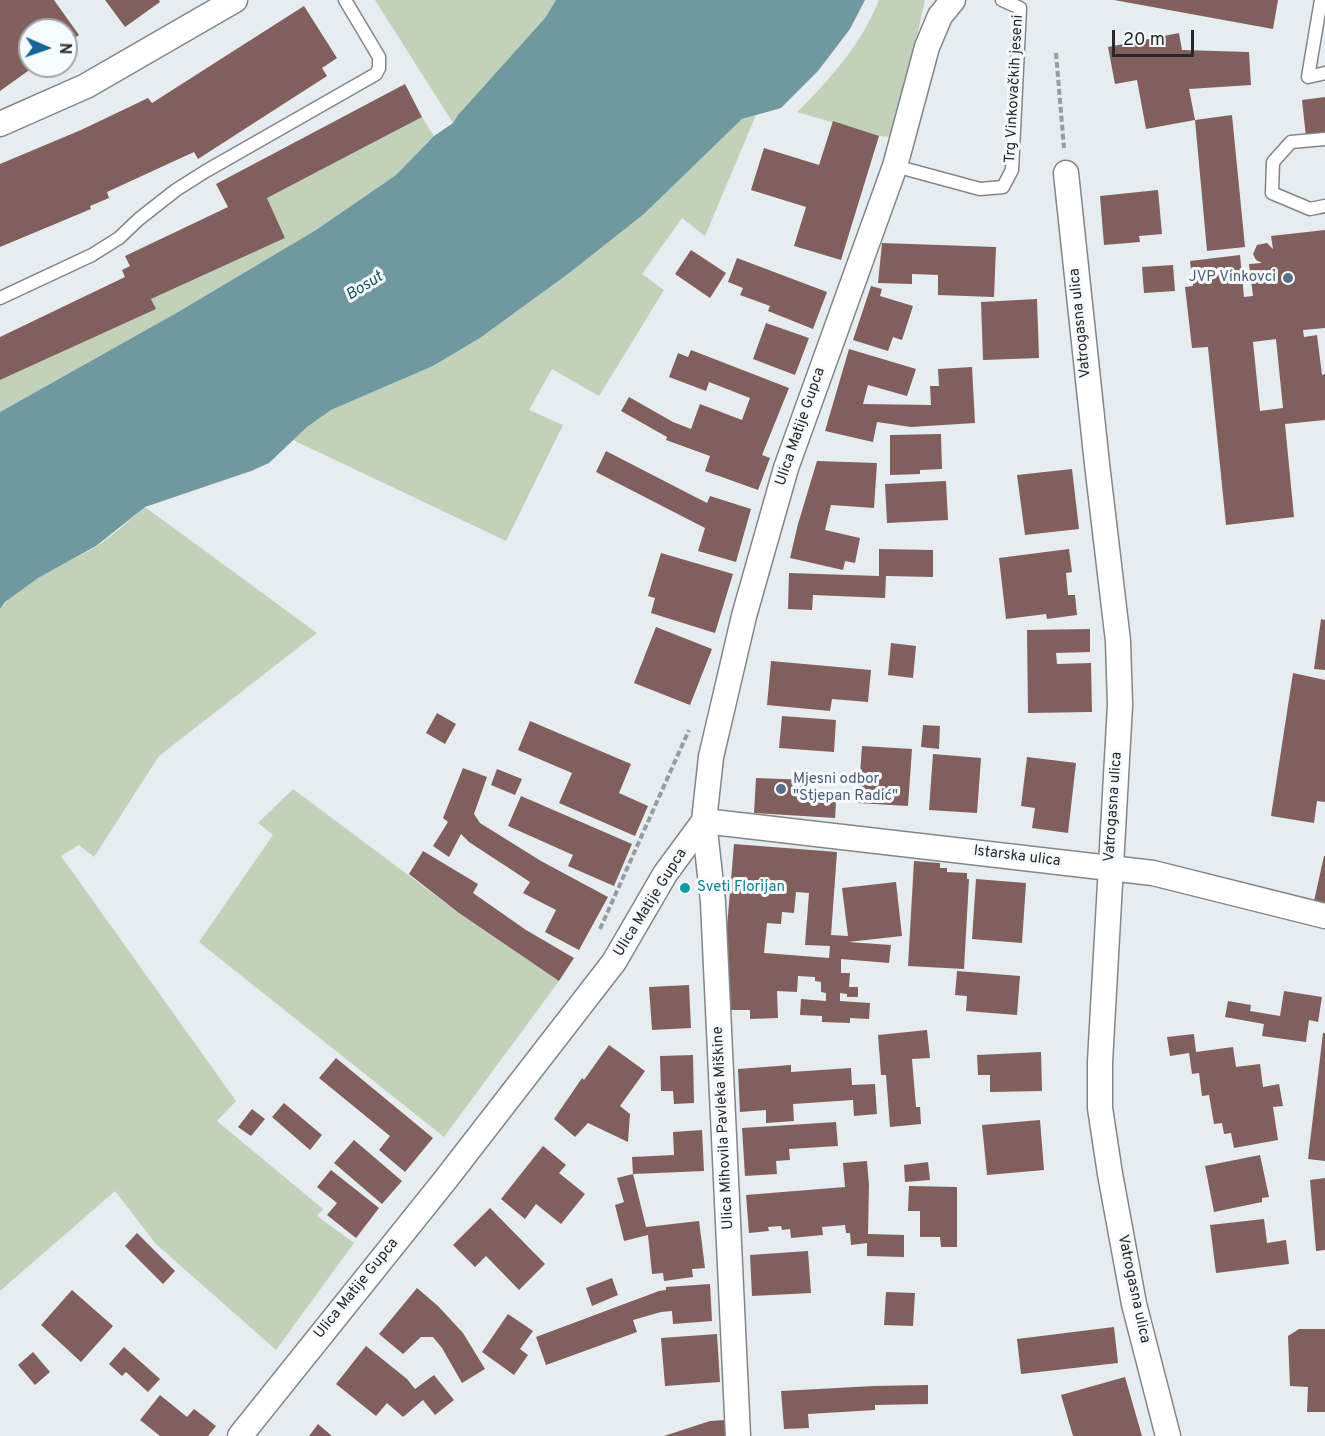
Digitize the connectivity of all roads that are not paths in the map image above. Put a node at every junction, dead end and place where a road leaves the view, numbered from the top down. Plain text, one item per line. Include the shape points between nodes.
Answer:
1 (235, 0) edge
2 (345, 0) edge
3 (953, 0) edge
4 (1002, 0) edge
5 (1321, 0) edge
6 (1325, 72) edge
7 (0, 124) edge
8 (1325, 139) edge
9 (895, 166) junction
10 (1066, 173) dead end
11 (1325, 206) edge
12 (0, 298) edge
13 (704, 821) junction
14 (1110, 868) junction
15 (1325, 916) edge
16 (240, 1436) edge
17 (738, 1436) edge
18 (1168, 1436) edge

1 - 7 street via 86,86
2 - 12 lane via 379,57 376,74 176,190 101,250
3 - 9 street via 940,16 927,47
4 - 9 lane, Trg Vinkovačkih jeseni via 1020,8 1012,170 1003,187 980,189
5 - 6 lane via 1308,77
8 - 11 lane via 1291,142 1273,162 1272,193 1310,209
9 - 13 street, Ulica Matije Gupca via 786,468 744,616 711,757
10 - 14 street, Vatrogasna ulica via 1118,641 1120,705
13 - 14 street, Istarska ulica
13 - 16 street, Ulica Matije Gupca via 665,874 614,962
13 - 17 street, Ulica Mihovila Pavleka Miškine via 713,902
14 - 15 street, Istarska ulica via 1153,873
14 - 18 street, Vatrogasna ulica via 1100,1108 1134,1304

